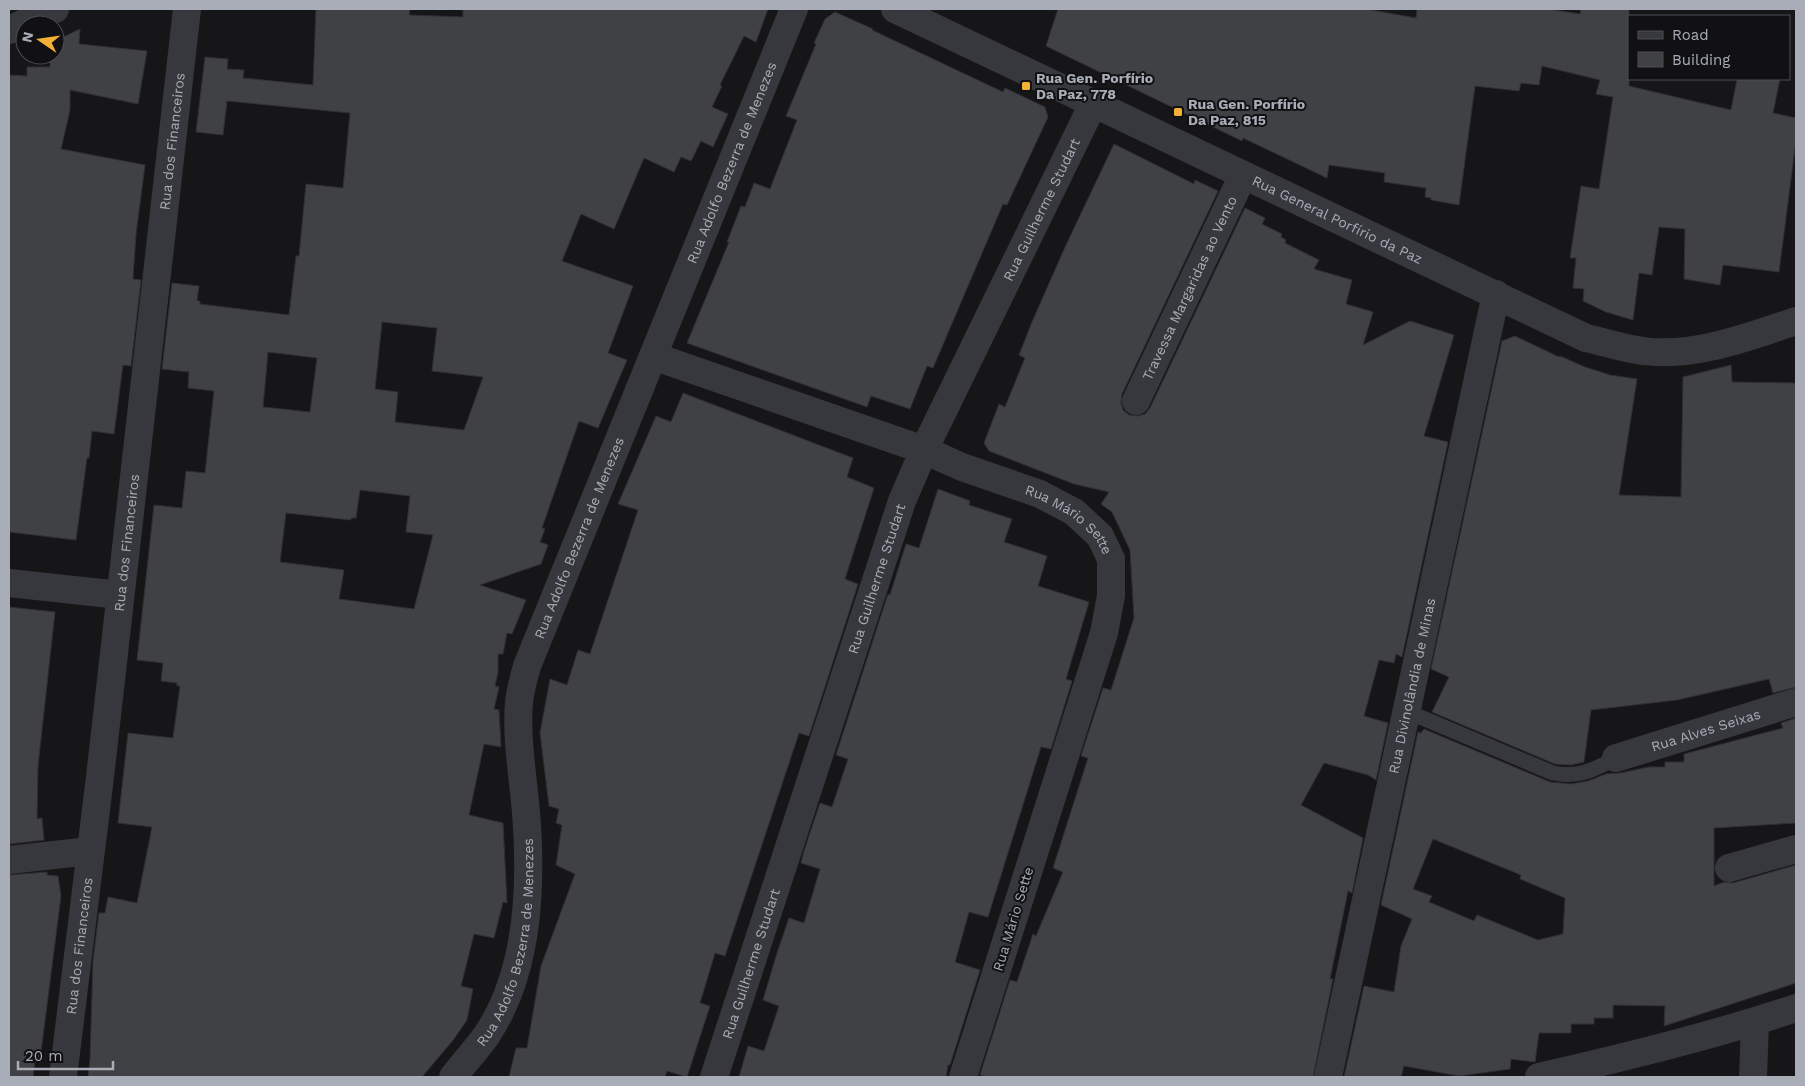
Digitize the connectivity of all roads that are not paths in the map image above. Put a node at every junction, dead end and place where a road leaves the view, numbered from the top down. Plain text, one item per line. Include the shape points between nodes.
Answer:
1 (55, 9) edge
2 (187, 9) edge
3 (794, 9) edge
4 (894, 9) edge
5 (9, 30) edge
6 (1093, 104) junction
7 (1244, 175) junction
8 (1496, 294) junction
9 (1796, 320) edge
10 (653, 356) junction
11 (1136, 401) dead end
12 (924, 450) junction
13 (9, 583) edge
14 (120, 595) junction
15 (1796, 702) edge
16 (1406, 711) junction
17 (1616, 758) joint
18 (1796, 849) edge
19 (90, 851) junction
20 (9, 860) edge
21 (1729, 868) dead end
22 (1796, 1008) edge
23 (1755, 1022) junction
24 (63, 1077) edge
25 (453, 1077) edge
26 (714, 1077) edge
27 (964, 1077) edge
28 (1328, 1077) edge
29 (1539, 1077) edge
30 (1753, 1077) edge

1 - 5 street
2 - 14 street, Rua dos Financeiros
3 - 10 street, Rua Adolfo Bezerra de Menezes
4 - 6 street, Rua General Porfírio da Paz
6 - 7 street, Rua General Porfírio da Paz
6 - 12 street, Rua Guilherme Studart
7 - 8 street, Rua General Porfírio da Paz
7 - 11 street, Travessa Margaridas ao Vento
8 - 9 street, Rua General Porfírio da Paz via 1586,338 1642,351 1708,348
8 - 16 street, Rua Divinolândia de Minas
10 - 12 street, Rua Mário Sette
10 - 25 street, Rua Adolfo Bezerra de Menezes via 527,666 519,702 529,840 521,952 505,1000 486,1035
12 - 26 street, Rua Guilherme Studart via 902,501
12 - 27 street, Rua Mário Sette via 1040,494 1074,512 1100,536 1110,559 1111,596 1104,633
13 - 14 street
14 - 19 street, Rua dos Financeiros
15 - 17 street, Rua Alves Seixas
16 - 17 lane via 1553,773 1567,776 1588,772
16 - 28 street, Rua Divinolândia de Minas
18 - 21 street
19 - 20 street
19 - 24 street, Rua dos Financeiros
22 - 23 street
23 - 29 street
23 - 30 street

